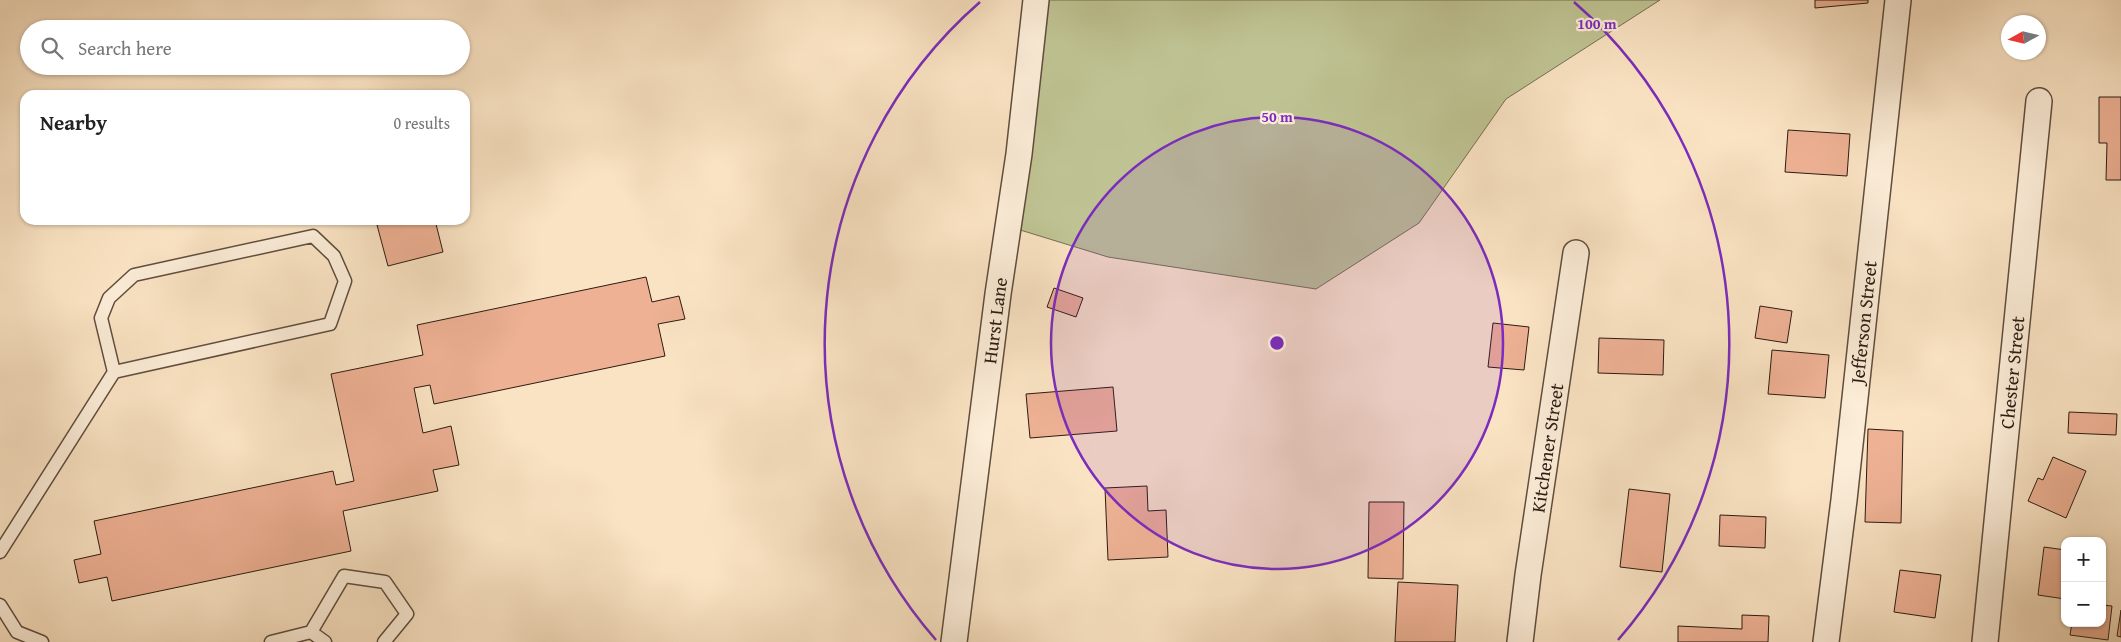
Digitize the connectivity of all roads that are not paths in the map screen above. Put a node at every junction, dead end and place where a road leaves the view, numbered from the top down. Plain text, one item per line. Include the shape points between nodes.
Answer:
1 (1036, 0) edge
2 (1898, 0) edge
3 (2039, 101) dead end
4 (1576, 254) dead end
5 (114, 372) junction
6 (1, 547) edge
7 (0, 605) edge
8 (311, 632) junction
9 (42, 642) edge
10 (271, 642) edge
11 (324, 642) edge
12 (384, 642) edge
13 (954, 642) edge
14 (1520, 642) edge
15 (1826, 642) edge
16 (1985, 642) edge

1 - 13 street, Hurst Lane via 1019,154
2 - 15 street, Jefferson Street
3 - 16 street, Chester Street
4 - 14 street, Kitchener Street
5 - 5 lane via 101,318 109,298 134,275 313,236 334,256 345,281 330,324
5 - 6 lane
7 - 9 lane via 18,632
8 - 10 lane
8 - 11 lane
8 - 12 lane via 344,576 385,582 408,614

